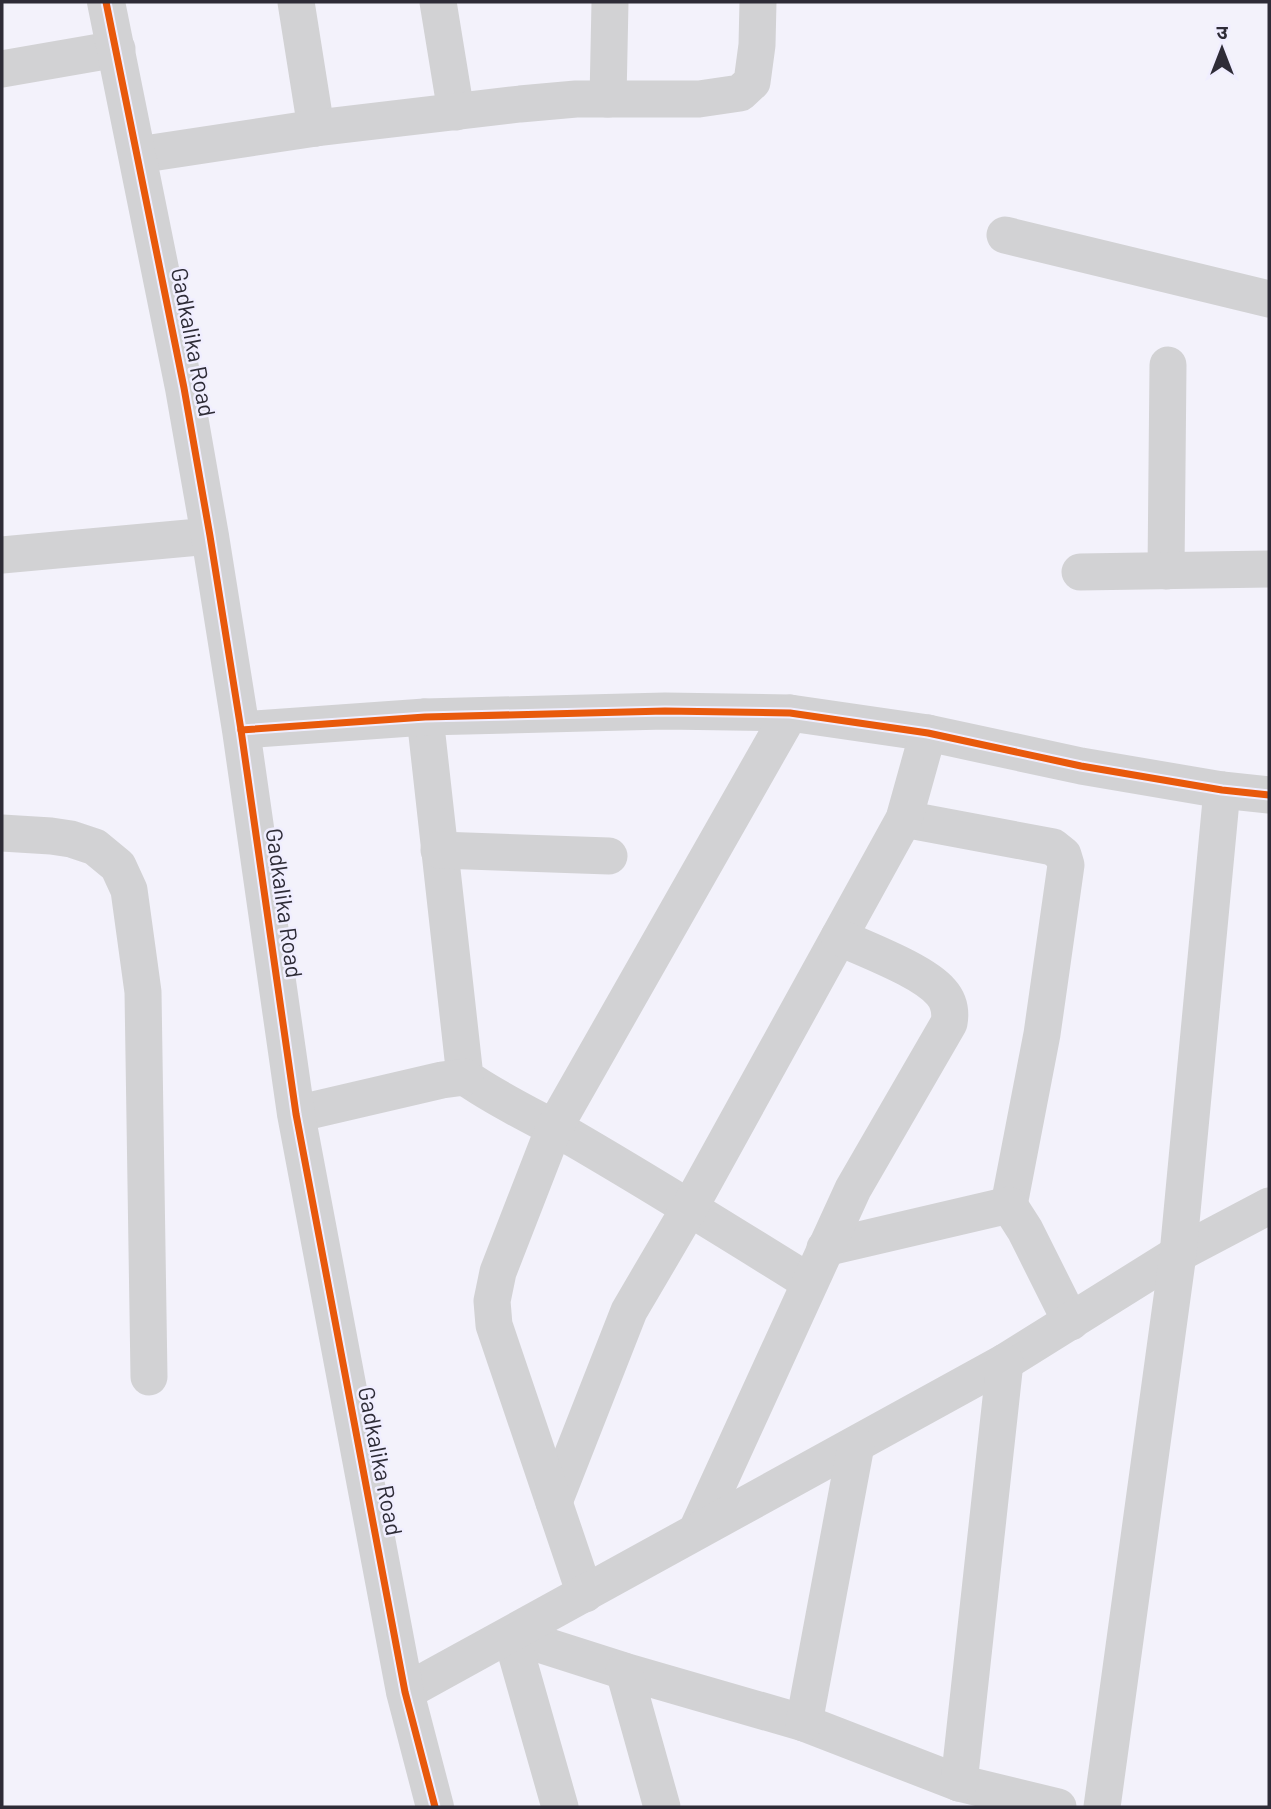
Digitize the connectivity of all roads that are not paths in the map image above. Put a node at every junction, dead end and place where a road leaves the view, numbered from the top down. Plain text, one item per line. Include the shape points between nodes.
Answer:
1 (106, 2) edge
2 (296, 2) edge
3 (438, 2) edge
4 (610, 2) edge
5 (758, 2) edge
6 (117, 49) junction
7 (2, 69) edge
8 (608, 99) junction
9 (456, 112) junction
10 (316, 128) junction
11 (138, 155) junction
12 (1005, 235) dead end
13 (1269, 299) edge
14 (1168, 365) dead end
15 (209, 536) junction
16 (2, 555) edge
17 (1269, 569) edge
18 (1166, 571) junction
19 (1080, 572) dead end
20 (790, 713) junction
21 (425, 717) junction
22 (241, 730) junction
23 (928, 733) junction
24 (1222, 790) junction
25 (1269, 794) edge
26 (904, 819) junction
27 (2, 833) edge
28 (439, 850) junction
29 (609, 856) dead end
30 (839, 937) junction
31 (465, 1077) junction
32 (296, 1114) junction
33 (554, 1128) junction
34 (1010, 1205) junction
35 (1269, 1206) edge
36 (690, 1207) junction
37 (825, 1248) junction
38 (1178, 1254) junction
39 (809, 1282) junction
40 (1071, 1322) junction
41 (1005, 1362) junction
42 (149, 1377) dead end
43 (856, 1445) junction
44 (554, 1502) junction
45 (697, 1530) junction
46 (585, 1594) junction
47 (511, 1635) junction
48 (624, 1671) junction
49 (405, 1692) junction
50 (804, 1723) junction
51 (959, 1783) junction
52 (1022, 1802) edge
53 (435, 1807) edge
54 (560, 1807) edge
55 (662, 1807) edge
56 (1058, 1807) edge
57 (1102, 1807) edge

1 - 6 street, Gadkalika Road
2 - 10 street
3 - 9 street
4 - 8 street
5 - 8 street via 752,82 740,93 722,98
6 - 7 street
6 - 11 street, Gadkalika Road
8 - 9 street
9 - 10 street
10 - 11 street
11 - 15 street, Gadkalika Road
12 - 13 street
14 - 18 street
15 - 16 street
15 - 22 street, Gadkalika Road
17 - 18 street
18 - 19 street
20 - 21 street
20 - 23 street
20 - 33 street
21 - 22 street
21 - 28 street
22 - 32 street, Gadkalika Road
23 - 24 street
23 - 26 street
24 - 25 street
24 - 38 street
26 - 30 street
26 - 34 street via 1053,847 1066,865 1042,1034
27 - 42 street via 71,839 95,847 118,866 128,890 143,992
28 - 29 street
28 - 31 street
30 - 36 street
30 - 37 street via 922,977 942,993 951,1010 949,1023 853,1189
31 - 32 street
31 - 33 street
32 - 49 street, Gadkalika Road
33 - 36 street
33 - 44 street via 498,1272 492,1301 494,1325
34 - 37 street
34 - 40 street
35 - 38 street
36 - 39 street
36 - 44 street via 629,1311
37 - 39 street
38 - 40 street
38 - 57 street
39 - 45 street
40 - 41 street
41 - 43 street
41 - 51 street
43 - 45 street
43 - 50 street
44 - 46 street
45 - 46 street
46 - 47 street
47 - 48 street
47 - 49 street
47 - 54 street
48 - 50 street
48 - 55 street
49 - 53 street, Gadkalika Road
50 - 51 street
51 - 52 street
52 - 56 street

